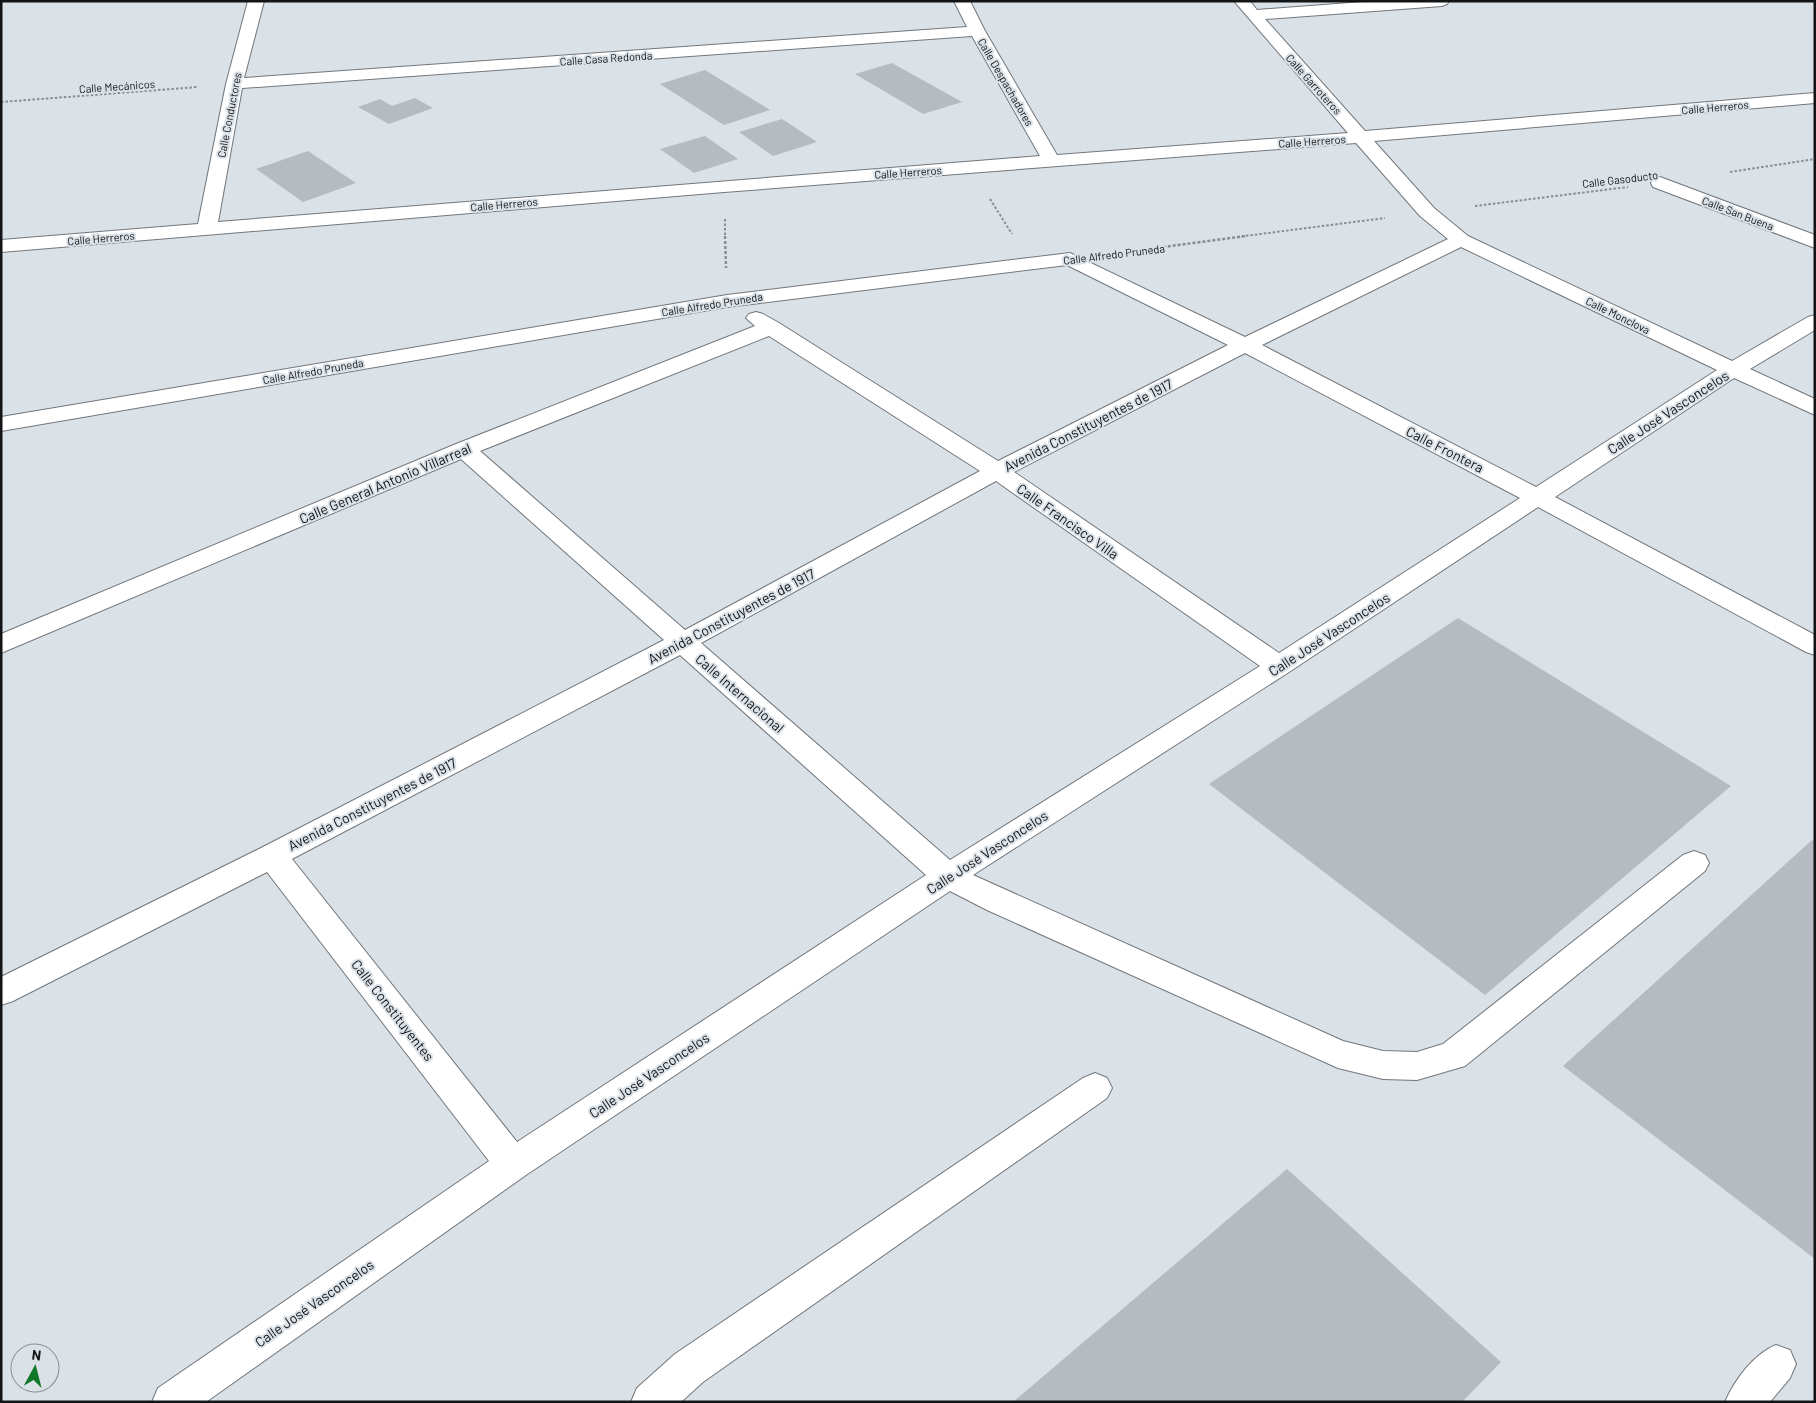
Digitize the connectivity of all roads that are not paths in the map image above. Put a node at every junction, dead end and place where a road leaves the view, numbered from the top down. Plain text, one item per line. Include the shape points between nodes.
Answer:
1 (256, 1) edge
2 (962, 1) edge
3 (1241, 1) edge
4 (1442, 1) edge
5 (1252, 15) junction
6 (977, 31) junction
7 (234, 84) junction
8 (1815, 98) edge
9 (1361, 137) junction
10 (1052, 161) junction
11 (1660, 183) road end
12 (1427, 212) joint
13 (207, 229) junction
14 (1461, 240) junction
15 (1815, 242) edge
16 (1, 246) edge
17 (1070, 260) joint
18 (726, 301) junction
19 (1815, 320) edge
20 (772, 327) junction
21 (1245, 345) junction
22 (1732, 370) junction
23 (1815, 408) edge
24 (1, 424) edge
25 (464, 449) junction
26 (996, 471) junction
27 (1539, 498) junction
28 (683, 642) junction
29 (1, 644) edge
30 (1815, 646) edge
31 (1280, 666) junction
32 (272, 856) junction
33 (1694, 863) dead end
34 (948, 876) junction
35 (1, 992) edge
36 (1095, 1088) dead end
37 (513, 1164) junction
38 (1776, 1364) dead end
39 (172, 1402) edge
40 (651, 1402) edge
41 (1745, 1402) edge

1 - 7 street, Calle Conductores
2 - 6 street, Calle Despachadores
3 - 5 street, Calle Garroteros
4 - 5 street
5 - 9 street, Calle Garroteros
6 - 7 street, Calle Casa Redonda
6 - 10 street, Calle Despachadores
7 - 13 street, Calle Conductores
8 - 9 street, Calle Herreros
9 - 10 street, Calle Herreros
9 - 12 street, Calle Garroteros
10 - 13 street, Calle Herreros
11 - 15 street, Calle San Buena
12 - 14 street, Calle Monclova
13 - 16 street, Calle Herreros
14 - 21 street, Avenida Constituyentes de 1917
14 - 22 street, Calle Monclova
17 - 18 street, Calle Alfredo Pruneda
17 - 21 street, Calle Frontera
18 - 20 street, Calle Francisco Villa
18 - 24 street, Calle Alfredo Pruneda
19 - 22 street, Calle José Vasconcelos
20 - 25 street, Calle General Antonio Villarreal
20 - 26 street, Calle Francisco Villa
21 - 26 street, Avenida Constituyentes de 1917
21 - 27 street, Calle Frontera
22 - 23 street, Calle Monclova
22 - 27 street, Calle José Vasconcelos
25 - 28 street, Calle Internacional
25 - 29 street, Calle General Antonio Villarreal
26 - 28 street, Avenida Constituyentes de 1917
26 - 31 street, Calle Francisco Villa
27 - 30 street, Calle Frontera
27 - 31 street, Calle José Vasconcelos
28 - 32 street, Avenida Constituyentes de 1917
28 - 34 street, Calle Internacional
31 - 34 street, Calle José Vasconcelos
32 - 35 street, Avenida Constituyentes de 1917
32 - 37 street, Calle Constituyentes
33 - 34 street, Calle Internacional via 1453,1056 1418,1066 1383,1065 1338,1054 998,902
34 - 37 street, Calle José Vasconcelos
36 - 40 street via 689,1368
37 - 39 street, Calle José Vasconcelos
38 - 41 street

